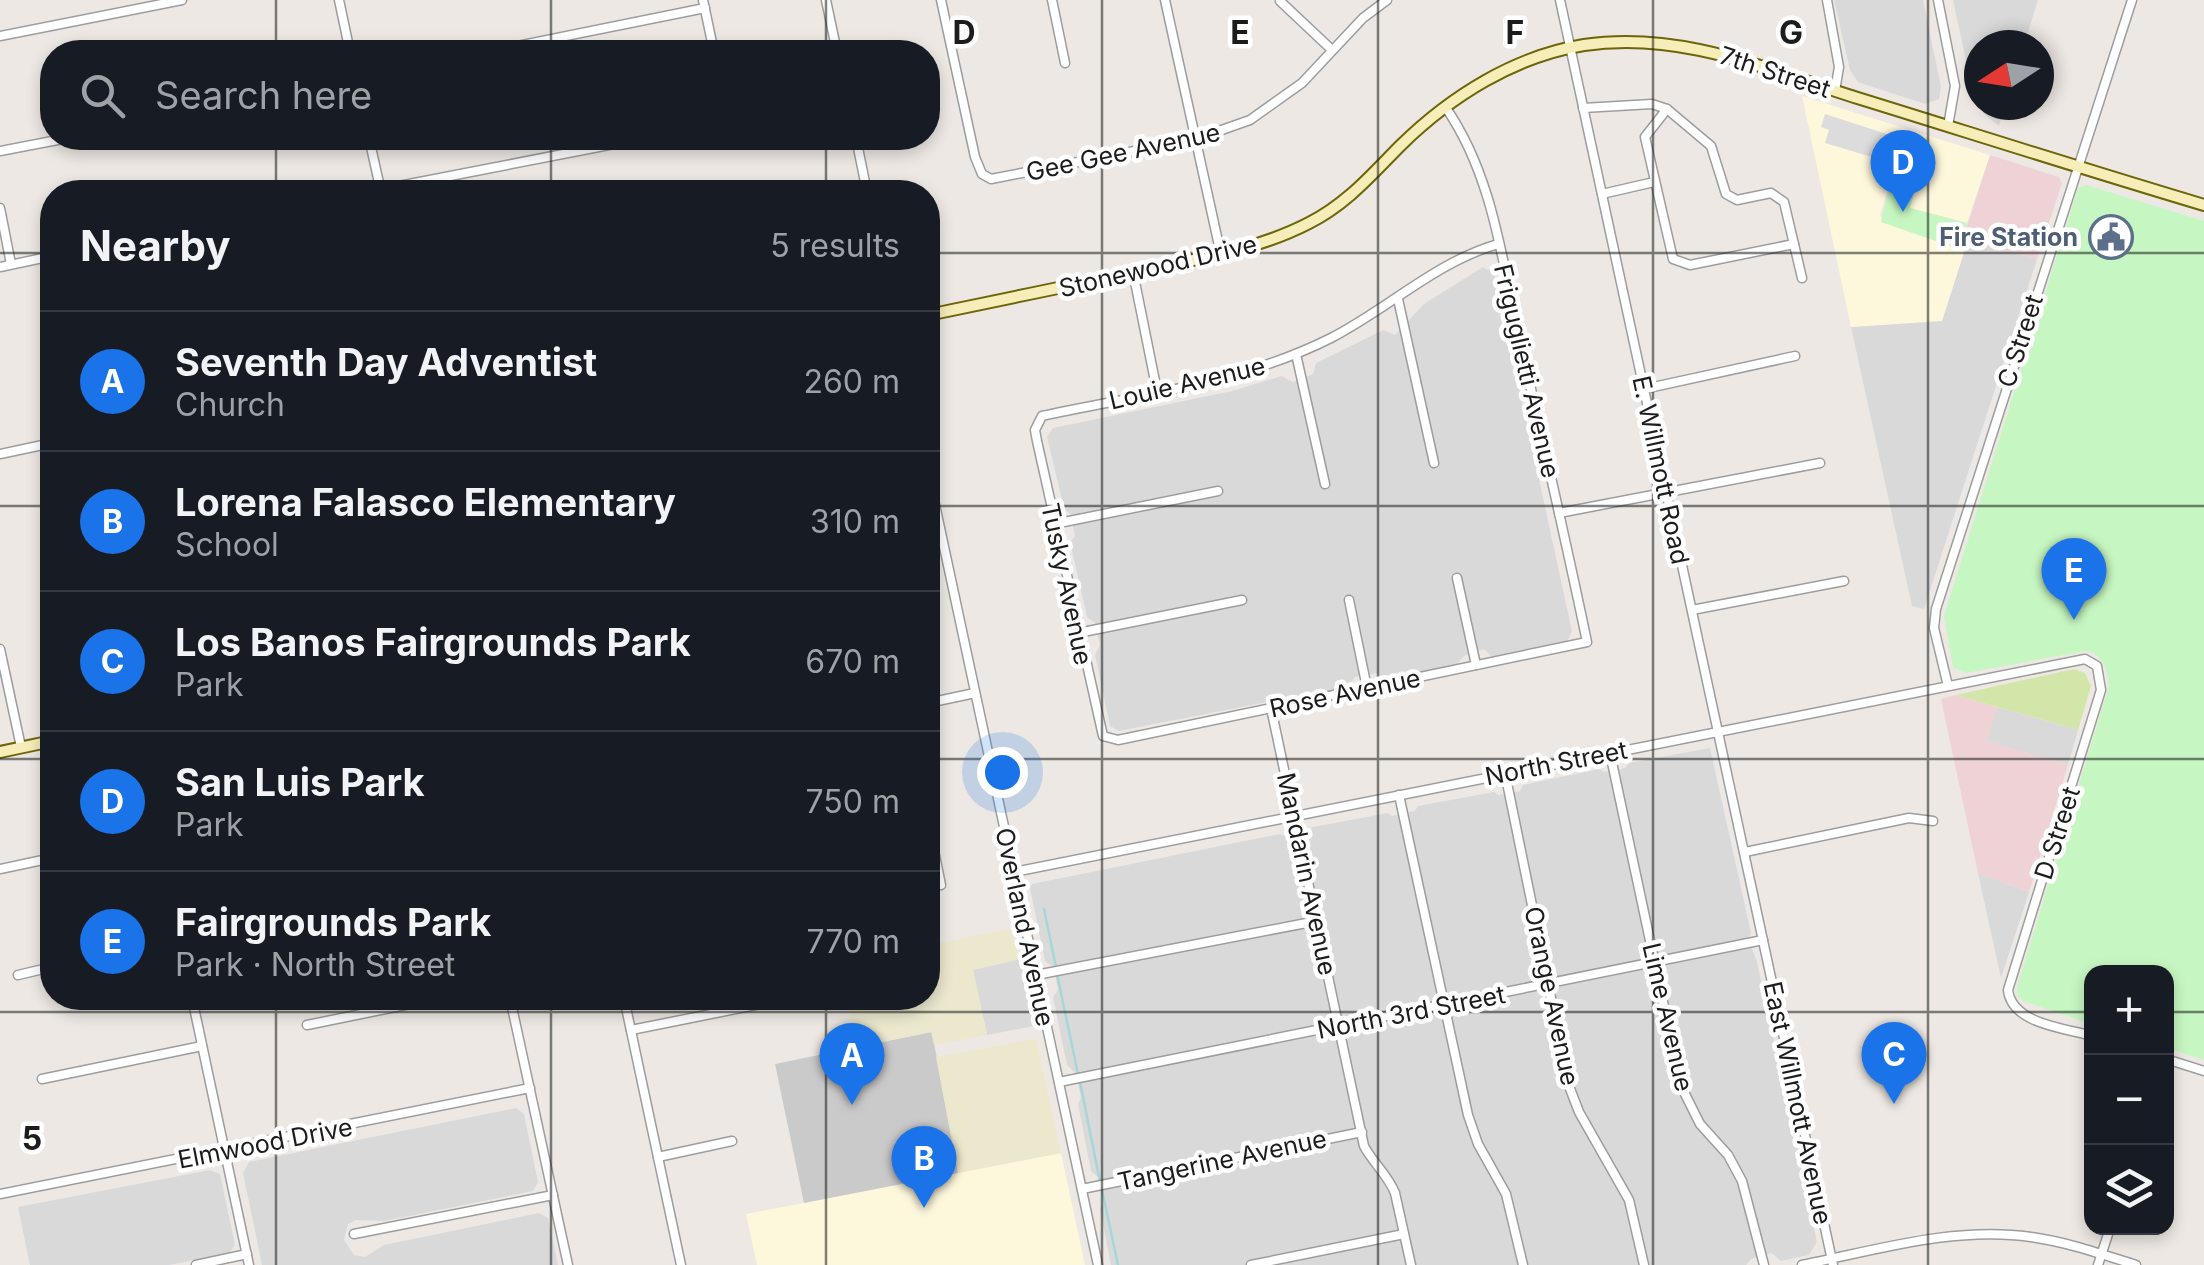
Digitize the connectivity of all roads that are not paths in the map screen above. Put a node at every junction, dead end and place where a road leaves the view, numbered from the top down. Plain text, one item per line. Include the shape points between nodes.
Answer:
1 (182, 0) edge
2 (339, 0) edge
3 (826, 0) edge
4 (941, 0) edge
5 (1052, 0) edge
6 (1165, 0) edge
7 (1386, 0) edge
8 (1560, 0) edge
9 (1827, 0) edge
10 (1938, 0) edge
11 (2132, 0) edge
12 (1280, 1) edge
13 (704, 4) edge
14 (0, 36) edge
15 (347, 40) edge
16 (541, 40) edge
17 (712, 40) edge
18 (834, 40) edge
19 (1570, 48) junction
20 (1332, 50) junction
21 (1065, 63) dead end
22 (1835, 92) junction
23 (1446, 108) junction
24 (1583, 108) junction
25 (1667, 109) junction
26 (1948, 126) junction
27 (1196, 139) junction
28 (40, 144) edge
29 (371, 150) edge
30 (585, 150) edge
31 (859, 150) edge
32 (0, 152) edge
33 (2078, 167) junction
34 (378, 180) edge
35 (435, 180) edge
36 (865, 180) edge
37 (1654, 182) junction
38 (1602, 194) junction
39 (2204, 206) edge
40 (0, 208) edge
41 (1498, 244) junction
42 (1794, 244) junction
43 (1221, 255) junction
44 (40, 258) edge
45 (12, 264) junction
46 (0, 267) edge
47 (1132, 272) junction
48 (1802, 278) dead end
49 (1398, 299) junction
50 (940, 312) edge
51 (1296, 354) junction
52 (1795, 356) dead end
53 (1644, 389) junction
54 (1156, 391) junction
55 (1035, 430) joint
56 (40, 446) edge
57 (0, 454) edge
58 (1434, 463) dead end
59 (1820, 463) dead end
60 (1325, 484) dead end
61 (1666, 490) junction
62 (1218, 491) dead end
63 (1559, 513) junction
64 (1054, 524) junction
65 (940, 528) edge
66 (1457, 578) dead end
67 (1844, 581) dead end
68 (1242, 600) dead end
69 (1349, 600) dead end
70 (1692, 610) junction
71 (1078, 633) junction
72 (1587, 642) joint
73 (0, 649) edge
74 (1476, 665) junction
75 (2097, 666) joint
76 (1948, 686) junction
77 (1367, 688) junction
78 (975, 692) junction
79 (940, 700) edge
80 (1271, 708) junction
81 (1718, 731) junction
82 (1104, 736) joint
83 (40, 743) edge
84 (21, 747) junction
85 (0, 752) edge
86 (1610, 753) junction
87 (1505, 774) junction
88 (1398, 795) junction
89 (1294, 816) junction
90 (1933, 821) dead end
91 (1745, 852) junction
92 (40, 861) edge
93 (0, 869) edge
94 (1014, 872) junction
95 (940, 880) edge
96 (941, 885) dead end
97 (1316, 921) junction
98 (1764, 940) junction
99 (1655, 962) junction
100 (40, 969) edge
101 (18, 974) dead end
102 (1036, 975) junction
103 (1550, 984) junction
104 (1444, 1006) junction
105 (194, 1010) edge
106 (381, 1010) edge
107 (513, 1010) edge
108 (627, 1010) edge
109 (731, 1010) edge
110 (307, 1025) dead end
111 (1340, 1027) junction
112 (631, 1030) junction
113 (2084, 1034) edge
114 (202, 1046) junction
115 (2174, 1062) edge
116 (2204, 1071) edge
117 (42, 1078) dead end
118 (1058, 1082) junction
119 (530, 1088) junction
120 (1362, 1132) junction
121 (732, 1141) dead end
122 (225, 1151) junction
123 (658, 1157) junction
124 (1082, 1189) junction
125 (0, 1194) edge
126 (553, 1195) junction
127 (354, 1234) dead end
128 (1404, 1234) junction
129 (2108, 1235) edge
130 (247, 1254) junction
131 (2101, 1254) junction
132 (1833, 1262) edge
133 (196, 1265) edge
134 (250, 1265) edge
135 (568, 1265) edge
136 (681, 1265) edge
137 (1098, 1265) edge
138 (1251, 1265) edge
139 (1411, 1265) edge
140 (1523, 1265) edge
141 (1644, 1265) edge
142 (1764, 1265) edge
143 (1802, 1265) edge
144 (2098, 1265) edge
145 (2136, 1265) edge

1 - 14 street
2 - 15 street
3 - 18 street
4 - 27 street, Gee Gee Avenue via 974,156 992,180
5 - 21 street
6 - 27 street
7 - 20 street, Gee Gee Avenue
8 - 19 street, E. Willmott Road
9 - 22 street via 1840,67
10 - 26 street via 1955,86
11 - 33 street, C Street
12 - 20 street
13 - 16 street
13 - 17 street
19 - 22 street, 7th Street via 1634,42 1687,47 1747,60
19 - 23 street, Stonewood Drive via 1504,71
19 - 24 street, E. Willmott Road
20 - 27 street, Gee Gee Avenue via 1278,102
22 - 26 street, 7th Street
23 - 41 street, Friguglietti Avenue via 1480,169
23 - 43 street, Stonewood Drive via 1324,216
24 - 25 street
24 - 38 street, E. Willmott Road
25 - 37 street via 1645,137
25 - 42 street via 1710,146 1726,194 1737,200 1771,193 1784,202
26 - 33 street, 7th Street
27 - 43 street
28 - 32 street
29 - 34 street
30 - 35 street
31 - 36 street
33 - 39 street, 7th Street
33 - 76 street, C Street via 1936,609
37 - 38 street
37 - 42 street via 1669,253 1678,264
38 - 53 street, E. Willmott Road
40 - 45 street
41 - 49 street, Louie Avenue via 1447,263
41 - 63 street, Friguglietti Avenue
42 - 48 street
43 - 47 street, Stonewood Drive
44 - 45 street
45 - 46 street
47 - 50 street, Stonewood Drive
47 - 54 street
49 - 51 street, Louie Avenue
49 - 58 street
51 - 54 street, Louie Avenue
51 - 60 street
52 - 53 street
53 - 61 street, E. Willmott Road
54 - 55 street, Louie Avenue via 1042,416
55 - 64 street, Tusky Avenue
56 - 57 street
59 - 61 street
61 - 63 street
61 - 70 street, E. Willmott Road
62 - 64 street
63 - 72 street, Friguglietti Avenue
64 - 71 street, Tusky Avenue
65 - 78 street, Overland Avenue
66 - 74 street
67 - 70 street
68 - 71 street
69 - 77 street
70 - 81 street, E. Willmott Road
71 - 82 street, Tusky Avenue
72 - 74 street, Rose Avenue
73 - 84 street
74 - 77 street, Rose Avenue
75 - 76 street, North Street via 2078,658
75 - 113 street, D Street via 2101,690 2010,982 2010,1000 2021,1014
76 - 81 street, North Street
77 - 80 street, Rose Avenue
78 - 79 street
78 - 94 street, Overland Avenue
80 - 82 street, Rose Avenue via 1118,740
80 - 89 street, Mandarin Avenue
81 - 86 street, North Street
81 - 91 street, E. Willmott Road
83 - 84 street
84 - 85 street
86 - 87 street, North Street
86 - 99 street, Lime Avenue
87 - 88 street, North Street
87 - 103 street, Orange Avenue
88 - 89 street, North Street
88 - 104 street
89 - 94 street, North Street
89 - 97 street, Mandarin Avenue
90 - 91 street via 1909,818
91 - 98 street, E. Willmott Road
92 - 93 street
94 - 102 street, Overland Avenue
95 - 96 street
97 - 102 street
97 - 111 street, Mandarin Avenue
98 - 99 street, North 3rd Street
98 - 132 street, East Willmott Avenue
99 - 103 street, North 3rd Street
99 - 142 street, Lime Avenue via 1681,1086 1742,1180
100 - 101 street
102 - 118 street, Overland Avenue
103 - 104 street, North 3rd Street
103 - 141 street, Orange Avenue via 1569,1086 1628,1200
104 - 111 street, North 3rd Street
104 - 140 street via 1474,1134 1506,1194
105 - 114 street
106 - 110 street
107 - 119 street
108 - 112 street
109 - 112 street
111 - 118 street, North 3rd Street
111 - 120 street, Mandarin Avenue
112 - 123 street
114 - 117 street
114 - 122 street
115 - 116 street
118 - 124 street, Overland Avenue
119 - 122 street, Elmwood Drive
119 - 126 street
120 - 124 street, Tangerine Avenue
120 - 128 street, Mandarin Avenue via 1374,1165 1395,1193
121 - 123 street
122 - 125 street, Elmwood Drive
122 - 130 street
123 - 136 street
124 - 137 street, Overland Avenue
126 - 127 street
126 - 135 street
128 - 138 street
128 - 139 street, Mandarin Avenue
129 - 131 street
130 - 133 street
130 - 134 street
131 - 132 street via 2032,1237 1978,1234
131 - 144 street
131 - 145 street
132 - 143 street

